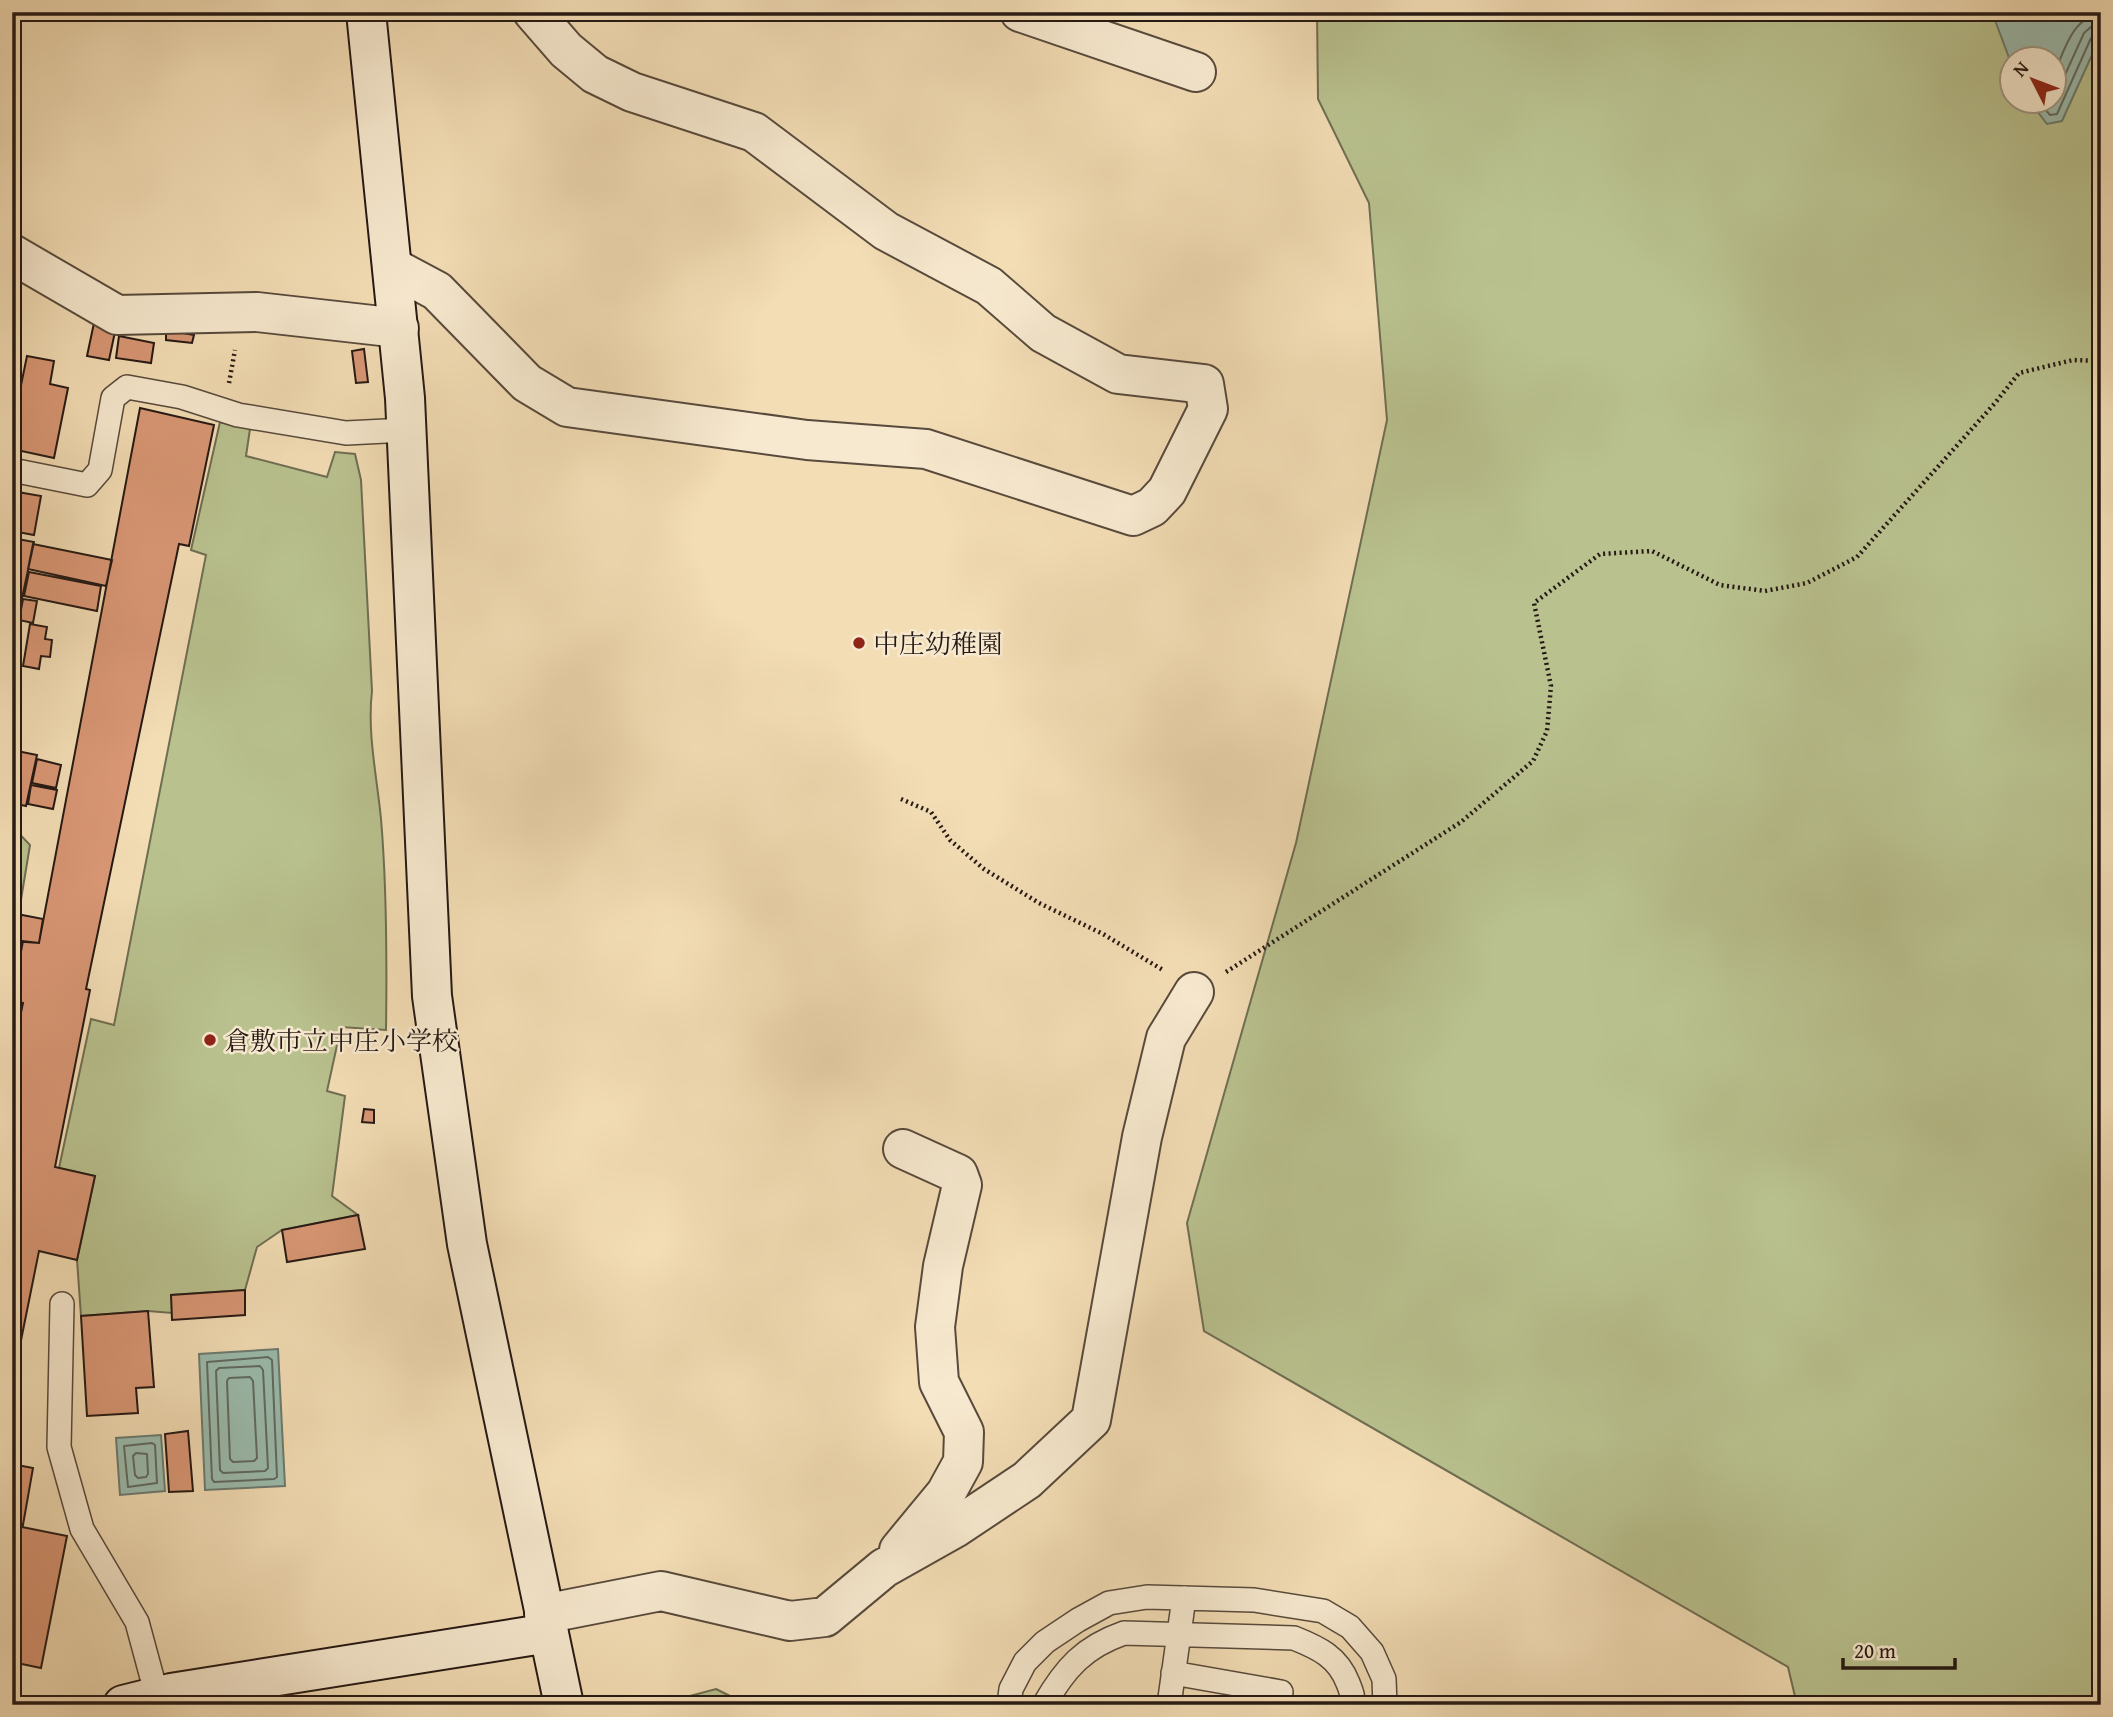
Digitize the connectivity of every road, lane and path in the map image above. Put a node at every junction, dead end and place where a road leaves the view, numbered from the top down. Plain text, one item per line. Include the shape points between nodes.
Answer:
1 (366, 12) edge
2 (533, 12) edge
3 (1020, 12) edge
4 (1065, 19) edge
5 (1196, 72) dead end
6 (12, 254) edge
7 (392, 267) junction
8 (243, 313) junction
9 (399, 328) junction
10 (2101, 361) edge
11 (223, 411) junction
12 (406, 430) junction
13 (12, 470) edge
14 (901, 799) dead end
15 (1194, 992) junction
16 (903, 1149) dead end
17 (62, 1304) dead end
18 (884, 1568) junction
19 (1184, 1598) junction
20 (547, 1623) junction
21 (1180, 1634) junction
22 (1174, 1673) junction
23 (231, 1694) edge
24 (140, 1700) edge
25 (564, 1705) edge
26 (1009, 1705) edge
27 (1044, 1705) edge
28 (1169, 1705) edge
29 (1278, 1705) edge
30 (1352, 1705) edge
31 (1385, 1705) edge

1 - 7 street
2 - 7 street via 566,50 596,74 632,92 754,132 886,230 989,286 1043,333 1064,345 1118,374 1204,384 1208,409 1167,491 1152,507 1133,516 926,449 807,440 567,407 527,383 437,291
3 - 4 street
4 - 5 street
6 - 8 street via 117,315
7 - 9 street
8 - 9 street
8 - 11 path
9 - 12 street
10 - 15 path via 2073,360 2019,373 1857,558 1807,583 1765,591 1720,586 1652,551 1600,554 1534,603 1551,685 1547,731 1533,761 1461,822
11 - 12 lane via 346,433
11 - 13 lane via 182,397 127,387 113,398 100,470 87,485
12 - 20 street via 432,996 467,1244
14 - 15 path via 931,812 950,840 984,869 1141,955
15 - 18 street via 1166,1038 1142,1137 1091,1420 1027,1480 956,1528
16 - 18 street via 958,1174 962,1185 943,1266 935,1327 939,1382 964,1432 963,1462 946,1493
17 - 24 lane via 59,1447 82,1529 137,1622
18 - 20 street via 825,1617 790,1621 661,1591
19 - 21 lane
19 - 26 lane via 1109,1603 1078,1619 1025,1662 1011,1689
19 - 31 lane via 1254,1600 1323,1611 1350,1627 1372,1652 1384,1679
20 - 23 street
20 - 25 street
21 - 22 lane
21 - 27 lane via 1124,1633 1100,1642 1078,1658
21 - 30 lane via 1294,1638 1316,1647 1343,1671 1354,1697
22 - 28 lane
22 - 29 lane via 1281,1692
23 - 24 street

